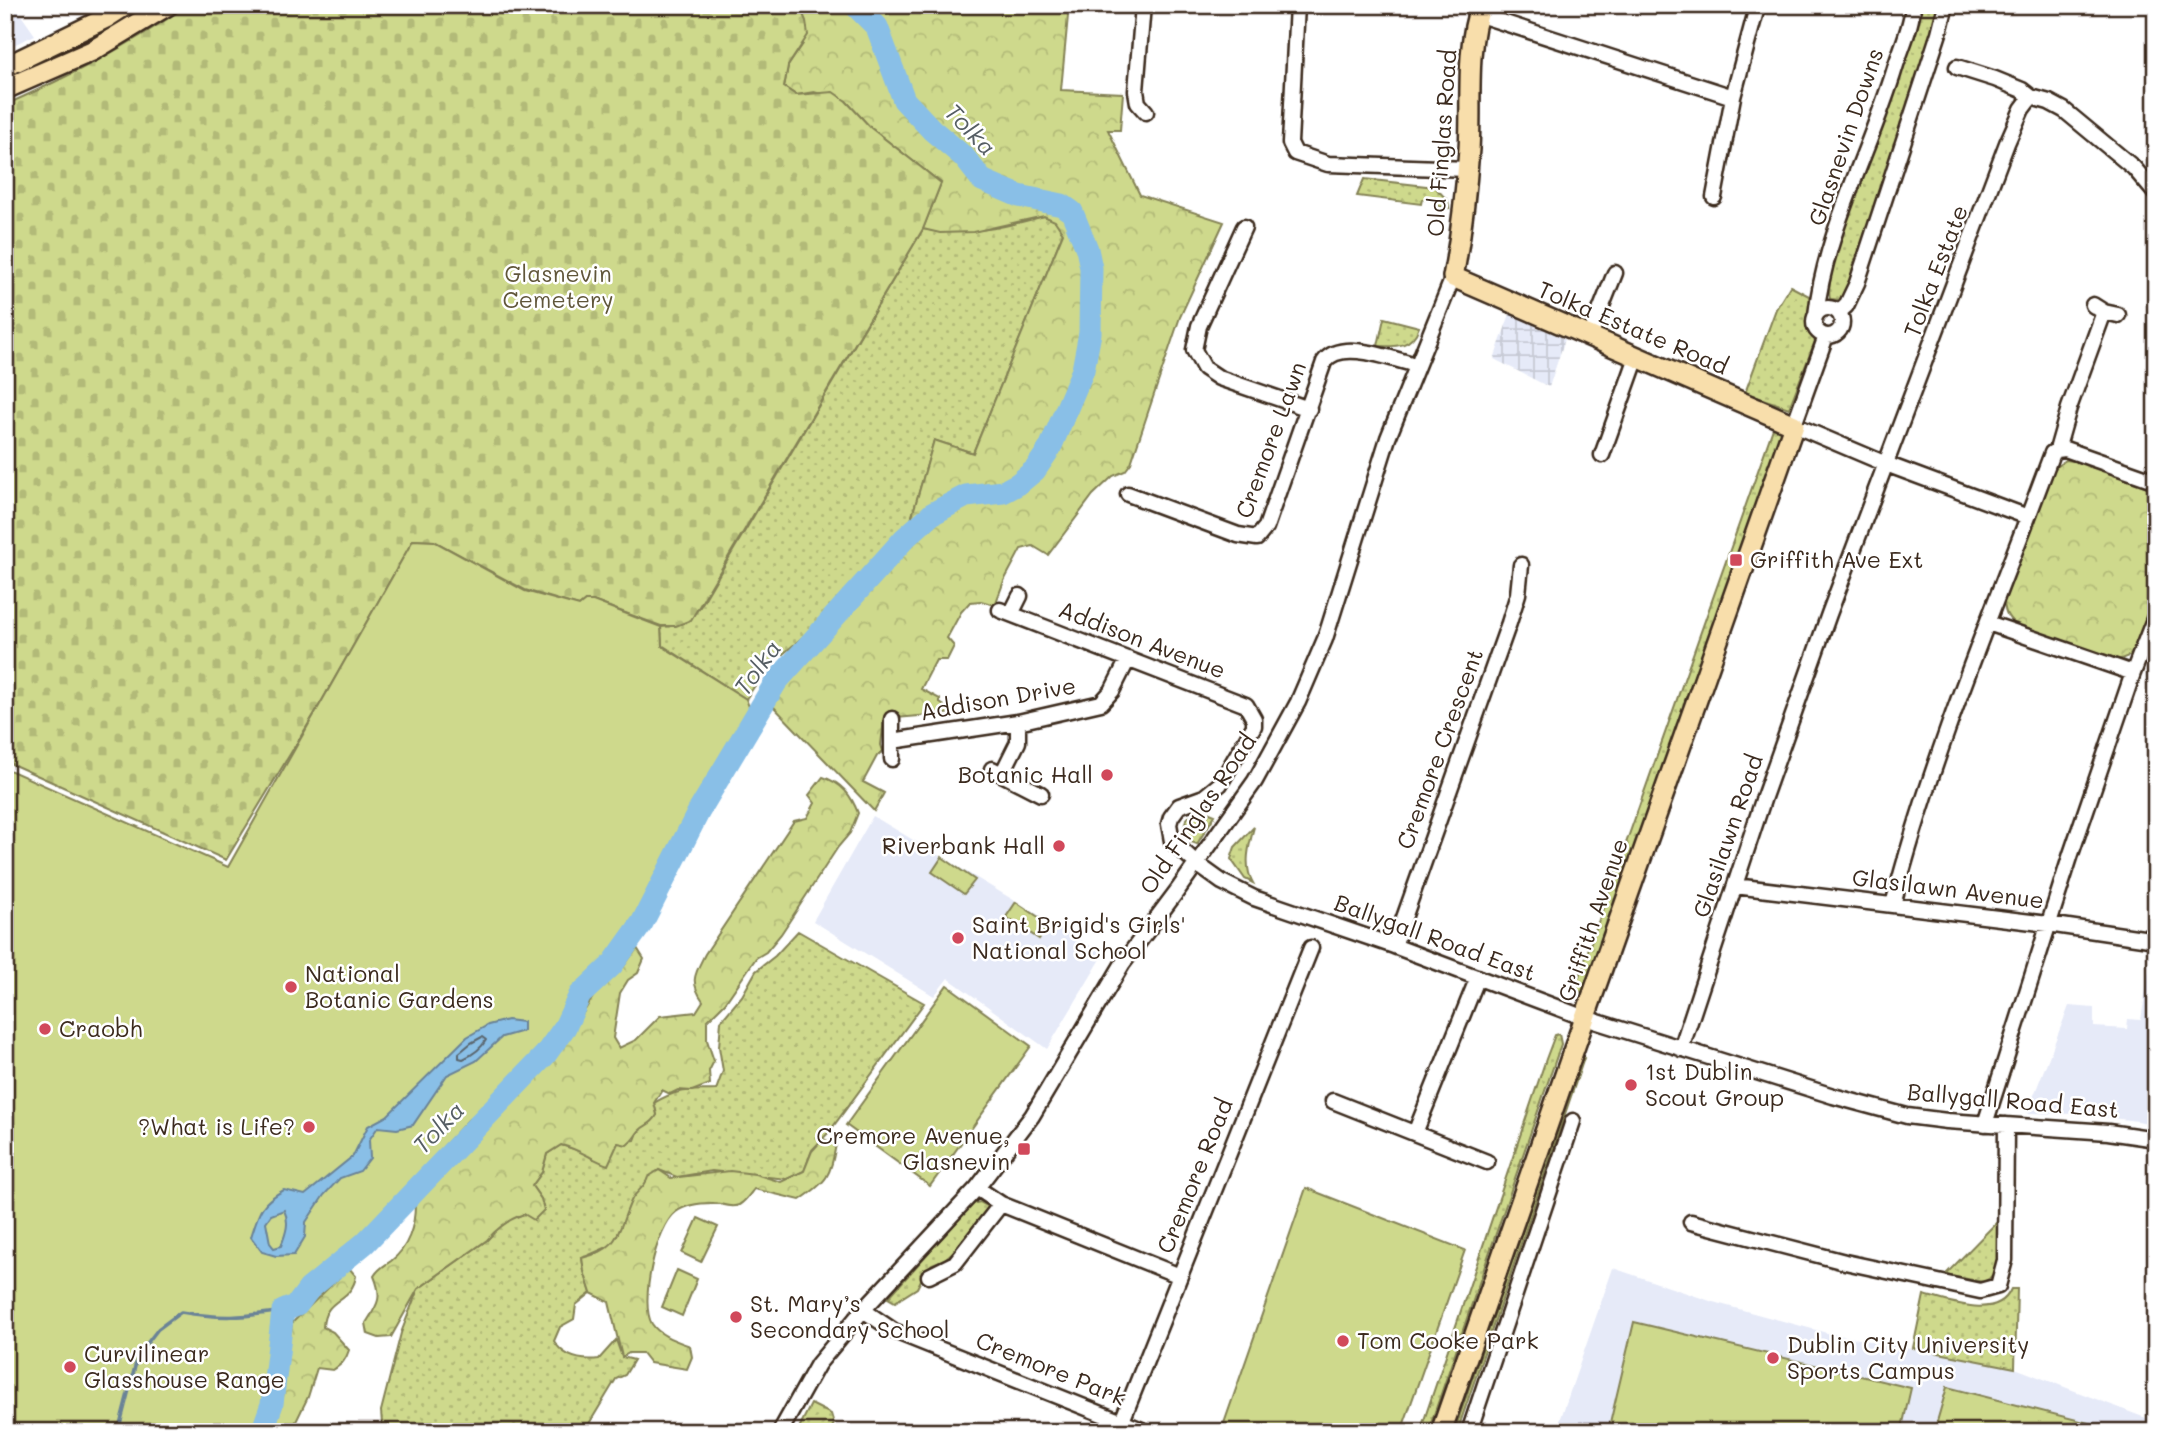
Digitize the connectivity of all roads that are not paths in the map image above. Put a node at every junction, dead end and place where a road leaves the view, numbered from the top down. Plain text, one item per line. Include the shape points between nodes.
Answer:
1 (126, 5) edge
2 (168, 5) edge
3 (1143, 5) edge
4 (1297, 5) edge
5 (1913, 5) edge
6 (1946, 5) edge
7 (1479, 10) edge
8 (1756, 11) dead end
9 (5, 67) edge
10 (1958, 67) dead end
11 (5, 89) edge
12 (1733, 97) junction
13 (2031, 97) junction
14 (1146, 112) dead end
15 (1467, 169) junction
16 (2156, 194) edge
17 (1714, 197) dead end
18 (1244, 227) dead end
19 (1615, 273) dead end
20 (1453, 277) junction
21 (1821, 285) junction
22 (1835, 309) junction
23 (2105, 311) dead end
24 (1816, 315) junction
25 (1590, 336) junction
26 (1826, 336) junction
27 (1637, 357) junction
28 (1416, 365) junction
29 (1309, 409) junction
30 (1794, 425) junction
31 (2057, 450) junction
32 (1602, 455) dead end
33 (1886, 464) junction
34 (2156, 481) edge
35 (1128, 494) dead end
36 (2028, 517) junction
37 (1521, 565) dead end
38 (1020, 596) dead end
39 (2156, 614) edge
40 (1988, 623) junction
41 (1820, 638) joint
42 (1128, 659) junction
43 (2133, 673) junction
44 (892, 719) dead end
45 (1018, 722) junction
46 (1254, 726) joint
47 (892, 741) junction
48 (892, 759) dead end
49 (1041, 794) dead end
50 (1197, 864) junction
51 (1735, 886) junction
52 (1893, 905) junction
53 (2048, 924) junction
54 (2156, 940) edge
55 (1394, 946) junction
56 (1311, 947) dead end
57 (1478, 977) junction
58 (1585, 1018) junction
59 (1681, 1049) junction
60 (1333, 1101) dead end
61 (1573, 1121) dead end
62 (1985, 1124) junction
63 (2006, 1125) junction
64 (1415, 1133) junction
65 (2156, 1139) edge
66 (1487, 1162) dead end
67 (976, 1188) junction
68 (1001, 1203) junction
69 (1691, 1222) dead end
70 (929, 1276) dead end
71 (1180, 1276) junction
72 (863, 1310) junction
73 (1122, 1421) junction
74 (780, 1432) edge
75 (1147, 1432) edge
76 (1441, 1432) edge
77 (1469, 1432) edge

1 - 9 main road
2 - 11 main road via 92,51
3 - 14 street via 1136,91
4 - 15 street via 1290,143 1295,153 1328,164
5 - 21 street, Glasnevin Downs
6 - 22 street via 1857,283 1846,306
7 - 12 street
7 - 15 main road, Old Finglas Road via 1471,58
8 - 12 street
10 - 13 street
12 - 17 street
13 - 16 street via 2064,110 2134,168
13 - 33 street, Tolka Estate via 2007,143
15 - 20 main road, Old Finglas Road
18 - 29 street via 1199,326 1195,350 1203,368 1219,379
19 - 25 street
20 - 25 main road, Tolka Estate Road
20 - 28 street, Old Finglas Road
21 - 22 street
21 - 24 street, Glasnevin Downs
22 - 24 street via 1822,309
22 - 26 street via 1843,320 1841,329
23 - 31 street
24 - 26 street via 1815,327
25 - 27 main road, Tolka Estate Road
26 - 30 street
27 - 30 main road, Tolka Estate Road
27 - 32 street
28 - 29 street, Cremore Lawn via 1366,353 1341,350 1329,354
28 - 50 street, Old Finglas Road via 1388,438 1325,639 1298,702 1255,781
29 - 35 street, Cremore Lawn via 1266,527 1257,538 1238,536
30 - 33 street
30 - 58 main road, Griffith Avenue
31 - 34 street
31 - 36 street
33 - 36 street
33 - 41 street, Tolka Estate
36 - 40 street
37 - 55 street, Cremore Crescent via 1518,594
38 - 42 street, Addison Avenue via 1006,612
39 - 43 street
40 - 43 street
40 - 52 street via 1948,729
41 - 51 street, Glasilawn Road
42 - 45 street, Addison Drive via 1101,704
42 - 46 street, Addison Avenue via 1246,705
43 - 53 street
44 - 47 street
45 - 47 street, Addison Drive
45 - 49 street via 1018,742 997,771
46 - 50 street, Ballygall Road East via 1220,784 1204,797 1179,806 1171,817 1172,841
47 - 48 street
50 - 55 street, Ballygall Road East via 1254,898
50 - 67 street, Old Finglas Road via 1122,963 1032,1116
51 - 52 street, Glasilawn Avenue
51 - 59 street, Glasilawn Road
52 - 53 street, Glasilawn Avenue
53 - 54 street, Glasilawn Avenue
53 - 62 street
55 - 57 street, Ballygall Road East
56 - 71 street, Cremore Road
57 - 58 street, Ballygall Road East
57 - 64 street
58 - 59 street, Ballygall Road East
58 - 76 main road, Griffith Avenue
59 - 62 street, Ballygall Road East via 1907,1116
60 - 64 street
61 - 77 street
62 - 63 street, Ballygall Road East
63 - 65 street, Ballygall Road East
63 - 69 street via 2005,1260 1998,1286 1989,1290 1845,1262
64 - 66 street
67 - 68 street
67 - 72 street, Old Finglas Road
68 - 70 street via 955,1263
68 - 71 street
71 - 73 street, Cremore Road
72 - 73 street, Cremore Park via 894,1331
72 - 74 street, Old Finglas Road via 818,1364
73 - 75 street, Cremore Park

